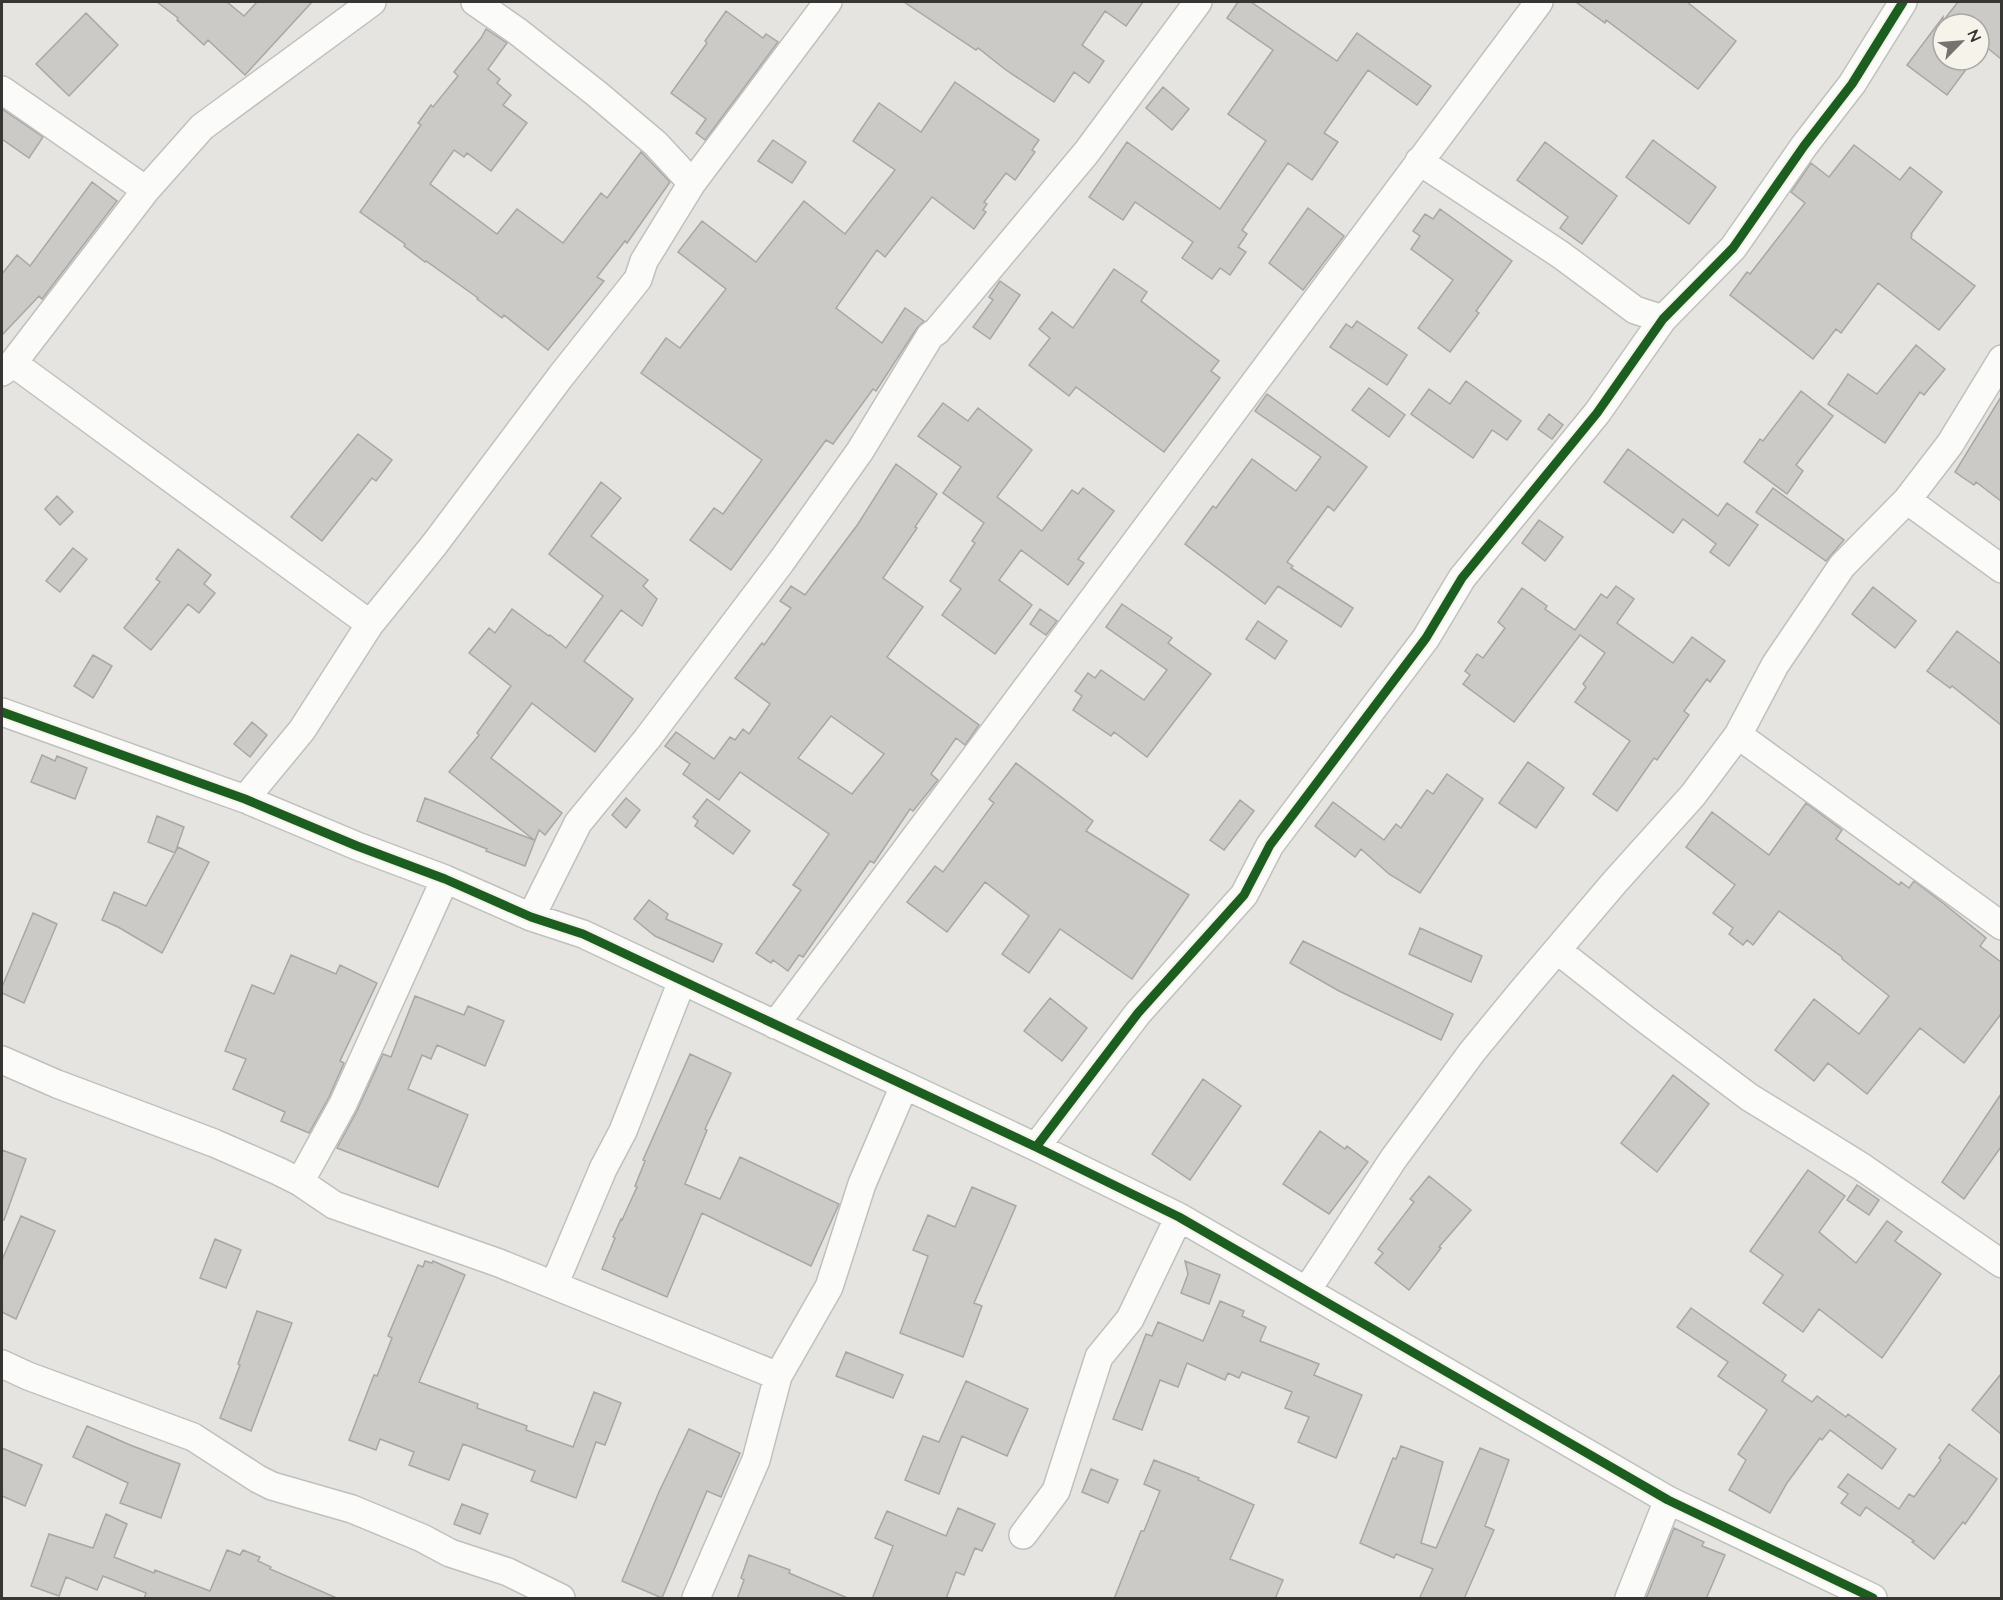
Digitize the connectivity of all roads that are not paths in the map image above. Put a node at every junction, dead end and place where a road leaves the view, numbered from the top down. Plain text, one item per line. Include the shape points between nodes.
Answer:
1 (372, 2) edge
2 (475, 2) edge
3 (828, 2) edge
4 (1198, 2) edge
5 (1539, 2) edge
6 (1903, 2) edge
7 (2, 90) edge
8 (1419, 161) junction
9 (692, 183) junction
10 (146, 190) junction
11 (1635, 310) junction
12 (1663, 319) junction
13 (1646, 344) junction
14 (2001, 358) edge
15 (7, 368) edge
16 (1907, 500) junction
17 (2001, 569) edge
18 (370, 624) junction
19 (2, 712) edge
20 (1738, 735) junction
21 (245, 799) junction
22 (445, 879) junction
23 (531, 917) junction
24 (2001, 926) edge
25 (1557, 950) junction
26 (682, 981) junction
27 (775, 1025) junction
28 (2, 1060) edge
29 (904, 1086) junction
30 (1036, 1147) junction
31 (300, 1182) junction
32 (1179, 1217) junction
33 (2001, 1264) edge
34 (554, 1285) junction
35 (1307, 1290) junction
36 (2, 1364) edge
37 (778, 1376) junction
38 (1668, 1500) junction
39 (1023, 1535) dead end
40 (561, 1599) edge
41 (696, 1599) edge
42 (1629, 1599) edge
43 (1873, 1599) edge

1 - 10 street via 202,127
2 - 9 street via 597,94 656,144
3 - 9 street
4 - 23 street via 1086,153 930,336 860,451 781,562 578,823
5 - 8 street
6 - 12 street via 1852,84 1733,248
7 - 10 street
8 - 11 street via 1561,255
8 - 27 street
9 - 18 street via 644,261 638,279
10 - 15 street
11 - 12 street
11 - 13 street
12 - 13 street
13 - 30 street via 1598,413 1462,578 1426,638 1270,845 1244,896 1138,1013
14 - 16 street via 1950,444
15 - 18 street
16 - 17 street
16 - 20 street via 1842,566 1775,665
18 - 21 street via 302,730
19 - 21 street
20 - 24 street
20 - 25 street via 1693,795
21 - 22 street
22 - 23 street
22 - 31 street via 343,1104
23 - 26 street via 583,934
25 - 33 street via 1749,1097 1862,1167
25 - 35 street via 1472,1052 1394,1158
26 - 27 street
26 - 34 street via 624,1131 603,1169
27 - 29 street
28 - 31 street via 214,1143
29 - 30 street
29 - 37 street via 862,1184 829,1287
30 - 32 street
31 - 34 street via 334,1204
32 - 35 street
32 - 39 street via 1130,1319 1099,1357 1056,1491
34 - 37 street
35 - 38 street
36 - 40 street via 193,1437 272,1486 352,1509 450,1553 508,1572
37 - 41 street via 756,1460
38 - 42 street
38 - 43 street

